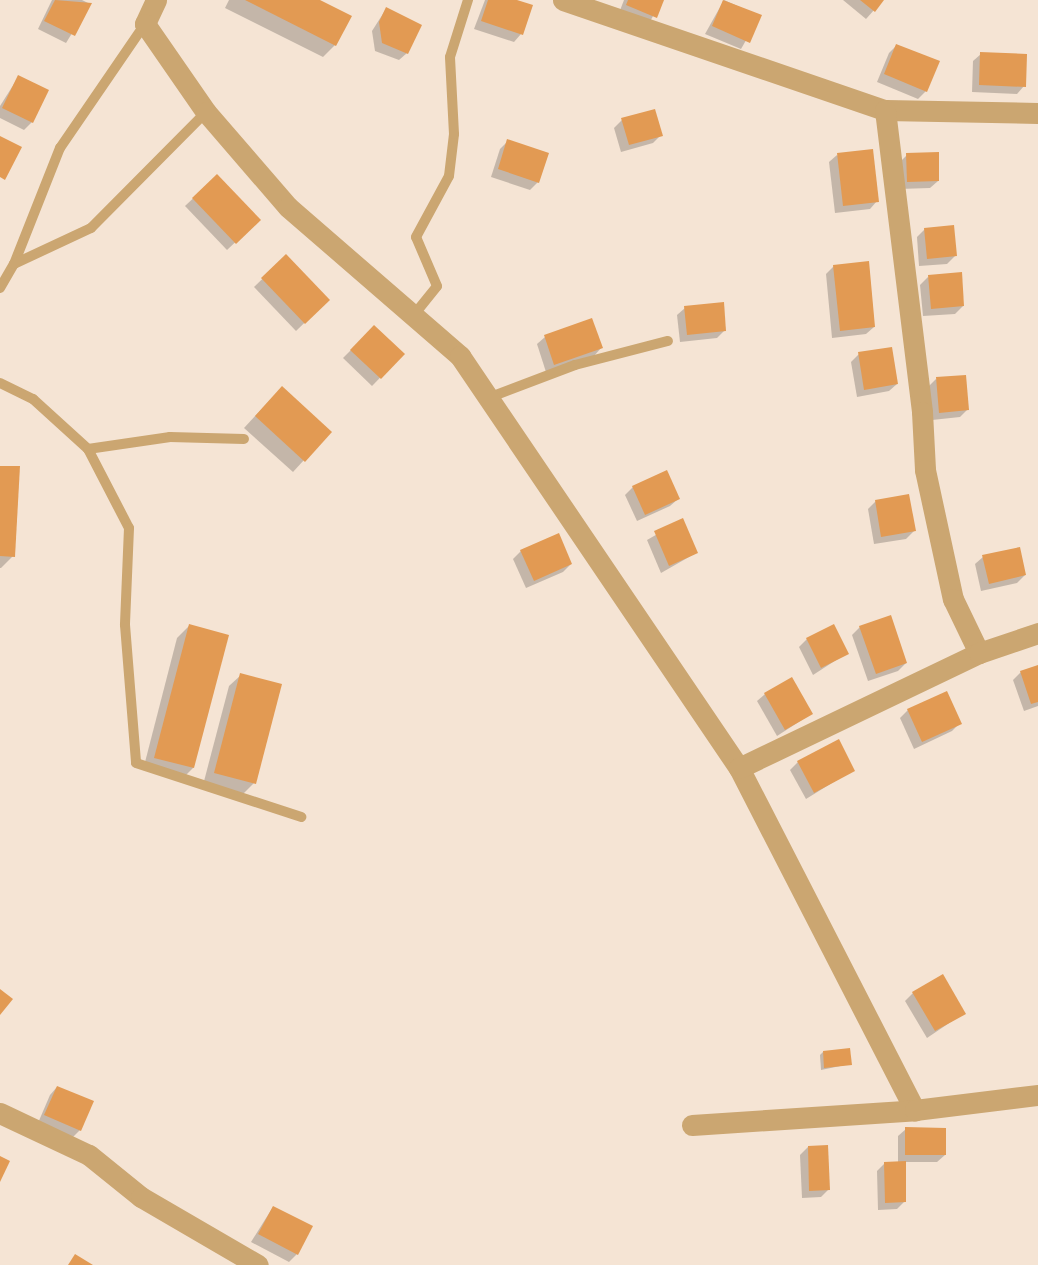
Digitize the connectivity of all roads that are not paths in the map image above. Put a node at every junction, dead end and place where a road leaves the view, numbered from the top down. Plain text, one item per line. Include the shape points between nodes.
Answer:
1 (156, 0) edge
2 (468, 0) edge
3 (563, 0) edge
4 (145, 24) junction
5 (885, 110) junction
6 (206, 112) junction
7 (1038, 113) edge
8 (14, 264) junction
9 (0, 288) edge
10 (413, 316) junction
11 (668, 341) dead end
12 (0, 383) edge
13 (488, 398) junction
14 (244, 439) dead end
15 (88, 448) junction
16 (1038, 633) edge
17 (979, 653) junction
18 (740, 768) junction
19 (301, 817) dead end
20 (1038, 1095) edge
21 (915, 1110) junction
22 (0, 1113) edge
23 (692, 1125) dead end
24 (258, 1265) edge

1 - 4 street
2 - 10 lane via 450,57 454,134 449,176 416,237 436,286
3 - 5 street
4 - 6 street
4 - 8 lane via 60,148
5 - 7 street
5 - 17 street via 922,412 925,470 953,599
6 - 8 lane via 91,228
6 - 10 street via 288,207
8 - 9 lane
10 - 13 street via 460,356
11 - 13 lane via 575,365
12 - 15 lane via 33,399
13 - 18 street
14 - 15 lane via 170,437
15 - 19 lane via 129,528 125,624 136,763
16 - 17 street
17 - 18 street
18 - 21 street
20 - 21 street
21 - 23 street
22 - 24 street via 89,1155 141,1197

